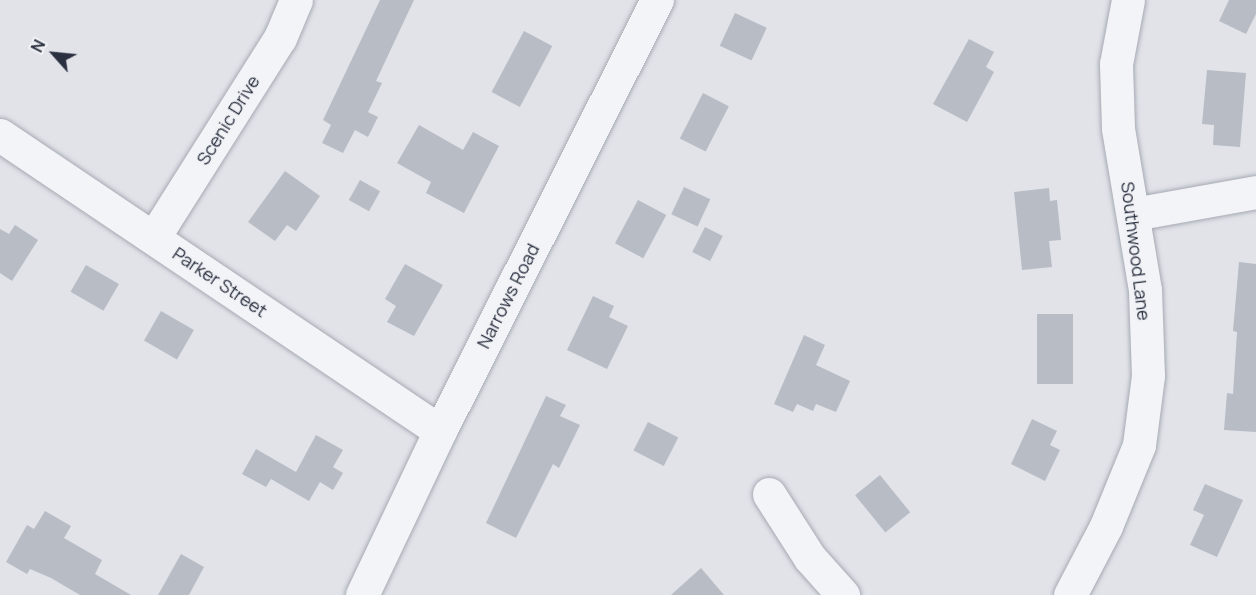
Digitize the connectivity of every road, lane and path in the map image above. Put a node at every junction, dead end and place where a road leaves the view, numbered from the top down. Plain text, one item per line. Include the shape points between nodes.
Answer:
1 (296, 0) edge
2 (657, 0) edge
3 (1128, 0) edge
4 (0, 135) edge
5 (1256, 192) edge
6 (1133, 214) junction
7 (154, 237) junction
8 (440, 430) junction
9 (769, 494) dead end
10 (362, 595) edge
11 (843, 595) edge
12 (1070, 595) edge

1 - 7 street, Scenic Drive via 280,38
2 - 8 street, Narrows Road
3 - 6 street, Southwood Lane via 1116,64 1118,128
4 - 7 street, Parker Street
5 - 6 street
6 - 12 street, Southwood Lane via 1145,290 1148,376 1139,446 1106,526
7 - 8 street, Parker Street
8 - 10 street, Narrows Road
9 - 11 street via 810,558

